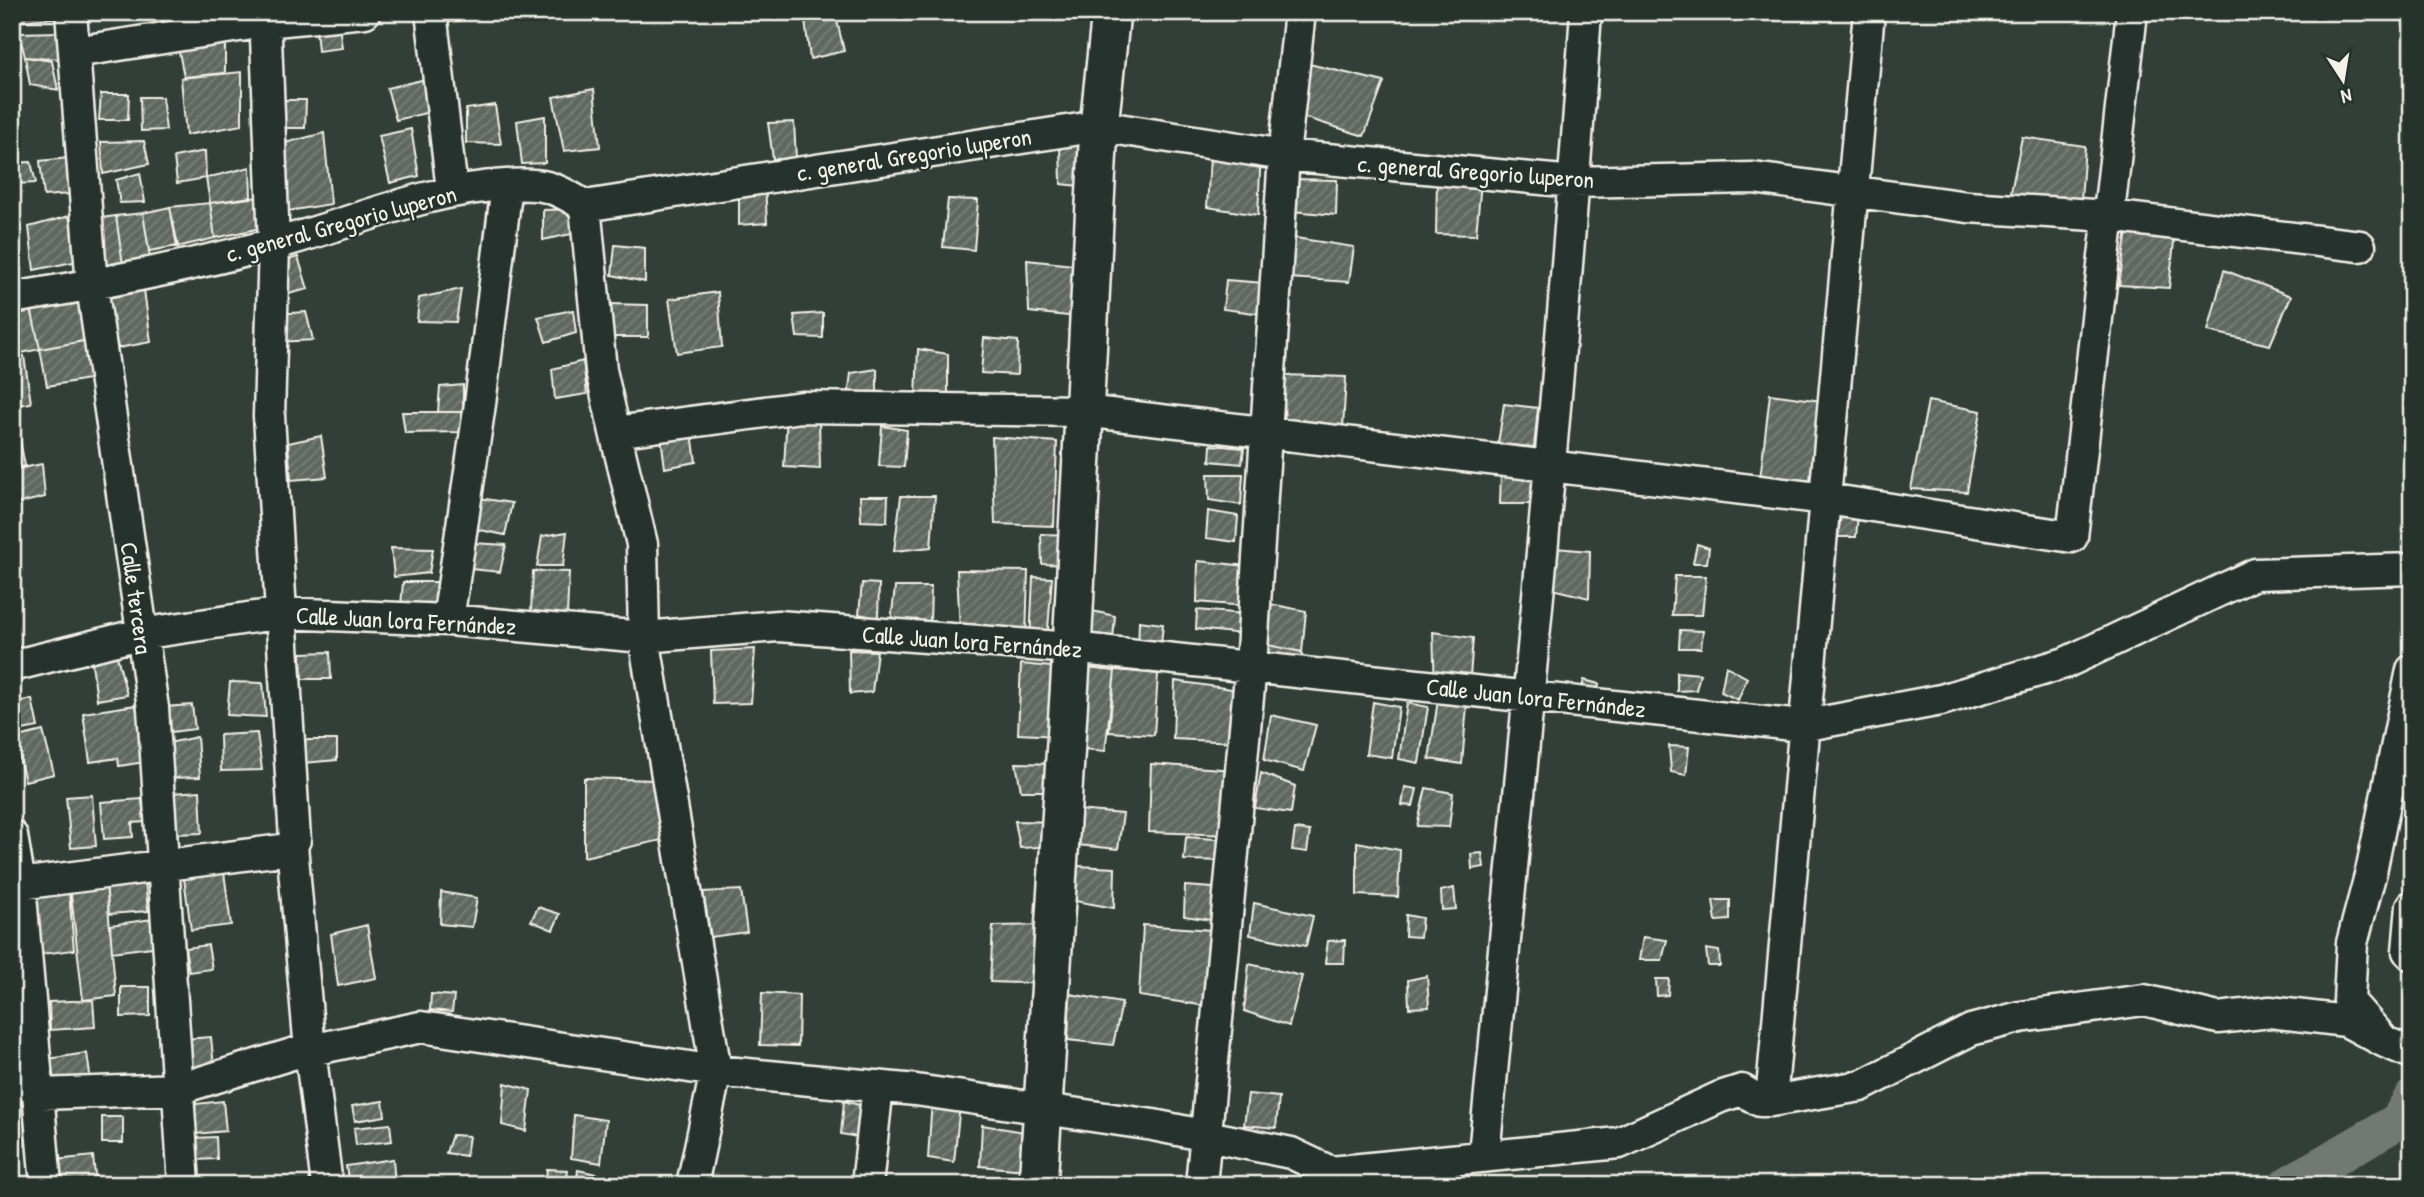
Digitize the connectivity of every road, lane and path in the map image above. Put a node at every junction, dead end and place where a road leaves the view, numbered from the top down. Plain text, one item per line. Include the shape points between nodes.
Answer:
1 (71, 12) edge
2 (365, 12) edge
3 (431, 12) edge
4 (1111, 12) edge
5 (1300, 12) edge
6 (1586, 12) edge
7 (1869, 12) edge
8 (2132, 12) edge
9 (265, 17) edge
10 (75, 52) junction
11 (1099, 126) junction
12 (1284, 155) junction
13 (1574, 182) junction
14 (507, 185) junction
15 (452, 190) junction
16 (1853, 192) junction
17 (585, 206) junction
18 (2109, 216) junction
19 (274, 244) junction
20 (2360, 246) dead end
21 (92, 286) junction
22 (12, 299) edge
23 (1084, 411) junction
24 (615, 432) junction
25 (1267, 432) junction
26 (1549, 464) junction
27 (1827, 499) junction
28 (2412, 569) edge
29 (282, 613) junction
30 (448, 621) junction
31 (140, 634) junction
32 (644, 637) junction
33 (1072, 648) junction
34 (12, 666) edge
35 (1251, 666) junction
36 (2412, 670) edge
37 (1802, 726) junction
38 (12, 836) edge
39 (292, 845) junction
40 (161, 867) junction
41 (16, 884) edge
42 (2412, 906) edge
43 (2412, 956) edge
44 (2398, 1047) edge
45 (310, 1050) junction
46 (716, 1072) junction
47 (25, 1084) edge
48 (878, 1086) junction
49 (178, 1089) junction
50 (1771, 1101) junction
51 (1044, 1109) junction
52 (1203, 1135) junction
53 (1483, 1154) junction
54 (46, 1185) edge
55 (184, 1185) edge
56 (327, 1185) edge
57 (692, 1185) edge
58 (867, 1185) edge
59 (1038, 1185) edge
60 (1201, 1185) edge

1 - 10 street, Calle tercera
2 - 9 street
3 - 15 street
4 - 11 main road
5 - 12 street
6 - 13 street
7 - 16 street
8 - 18 street
9 - 10 street
9 - 19 street
10 - 21 street, Calle tercera
11 - 12 street, c. general Gregorio luperon
11 - 17 street, c. general Gregorio luperon
11 - 23 main road
12 - 13 street, c. general Gregorio luperon
12 - 25 street
13 - 16 street, c. general Gregorio luperon via 1752,178
13 - 26 street
14 - 15 street, c. general Gregorio luperon
14 - 17 street, c. general Gregorio luperon via 555,186
14 - 30 street
15 - 19 street, c. general Gregorio luperon
16 - 18 street, c. general Gregorio luperon
16 - 27 street
17 - 24 street via 601,370
18 - 20 street, c. general Gregorio luperon
18 - 27 street via 2072,537
19 - 21 street, c. general Gregorio luperon
19 - 29 street via 269,416
21 - 22 street, c. general Gregorio luperon
21 - 31 street, Calle tercera
23 - 24 street via 802,407
23 - 25 street
23 - 33 main road
24 - 32 street via 642,544
25 - 26 street
25 - 35 street
26 - 27 street
26 - 53 street
27 - 37 street
28 - 37 street, Calle Juan lora Fernández via 2255,574 2065,663 1941,700
29 - 30 street, Calle Juan lora Fernández
29 - 31 street, Calle Juan lora Fernández
29 - 39 street
30 - 32 street, Calle Juan lora Fernández
31 - 34 street, Calle Juan lora Fernández
31 - 40 street, Calle tercera via 153,708
32 - 33 street, Calle Juan lora Fernández via 778,626
32 - 46 street
33 - 35 street, Calle Juan lora Fernández
33 - 51 main road
35 - 37 street, Calle Juan lora Fernández
35 - 52 street
36 - 44 street via 2352,943 2349,1001
37 - 50 street
38 - 41 street
39 - 40 street
39 - 45 street
40 - 41 street
40 - 49 street, Calle tercera
41 - 47 street
42 - 43 street via 2408,951
44 - 50 street via 2346,1021 2270,1012 2218,1018 2144,1000 2020,1017 1971,1030 1861,1086
45 - 46 street via 421,1027
45 - 49 street
45 - 56 street
46 - 48 street
46 - 57 street
47 - 49 street via 41,1094
47 - 54 street
48 - 51 street
48 - 58 street
49 - 55 street, Calle tercera
50 - 53 street via 1760,1101 1742,1090 1619,1143
51 - 52 street
51 - 59 main road
52 - 53 street via 1291,1153 1331,1172
52 - 60 street

